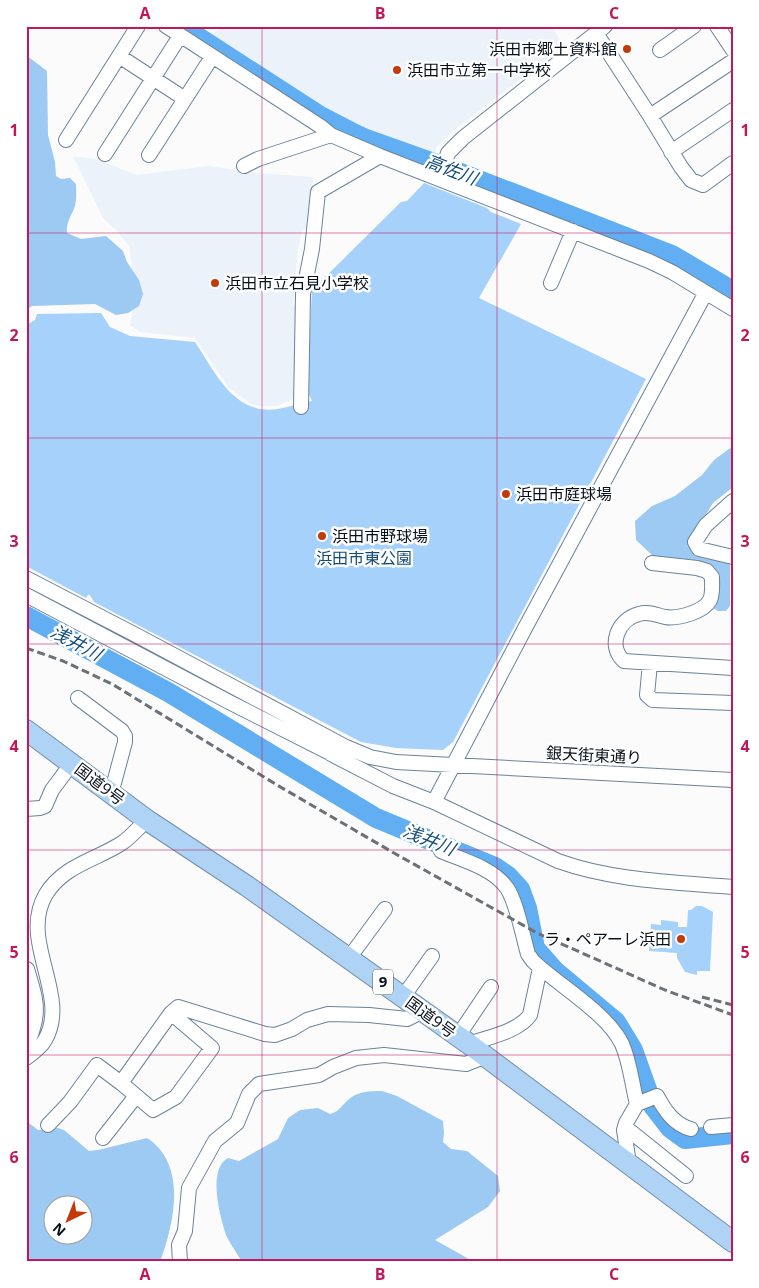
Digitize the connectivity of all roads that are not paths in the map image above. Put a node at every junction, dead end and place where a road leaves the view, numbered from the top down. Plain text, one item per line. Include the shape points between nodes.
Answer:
1 (138, 26) edge
2 (166, 26) edge
3 (694, 26) edge
4 (716, 26) edge
5 (600, 30) edge
6 (180, 36) junction
7 (660, 50) dead end
8 (733, 50) edge
9 (119, 56) junction
10 (212, 57) junction
11 (729, 64) edge
12 (153, 78) junction
13 (733, 78) edge
14 (184, 99) junction
15 (733, 110) edge
16 (650, 116) junction
17 (331, 135) junction
18 (66, 140) dead end
19 (671, 152) junction
20 (106, 154) dead end
21 (149, 154) dead end
22 (380, 156) junction
23 (733, 163) edge
24 (244, 166) dead end
25 (441, 176) junction
26 (573, 231) junction
27 (551, 283) dead end
28 (705, 294) junction
29 (733, 309) edge
30 (301, 408) dead end
31 (733, 502) edge
32 (733, 557) edge
33 (652, 563) dead end
34 (26, 578) edge
35 (26, 595) edge
36 (650, 662) junction
37 (733, 668) edge
38 (78, 698) dead end
39 (733, 703) edge
40 (26, 730) edge
41 (331, 754) junction
42 (396, 762) junction
43 (72, 763) junction
44 (453, 765) junction
45 (733, 780) edge
46 (109, 791) junction
47 (434, 802) junction
48 (26, 809) edge
49 (147, 820) junction
50 (441, 851) dead end
51 (733, 886) edge
52 (385, 909) dead end
53 (432, 956) dead end
54 (349, 958) junction
55 (27, 968) edge
56 (540, 968) junction
57 (491, 986) dead end
58 (403, 996) junction
59 (423, 1011) junction
60 (171, 1013) junction
61 (463, 1040) junction
62 (26, 1042) edge
63 (486, 1056) junction
64 (26, 1058) edge
65 (121, 1083) junction
66 (136, 1096) junction
67 (645, 1101) junction
68 (48, 1125) dead end
69 (733, 1125) edge
70 (625, 1127) junction
71 (711, 1127) dead end
72 (691, 1129) dead end
73 (102, 1138) dead end
74 (629, 1164) junction
75 (686, 1176) dead end
76 (733, 1242) edge
77 (180, 1262) edge

1 - 9 street
2 - 6 street
3 - 7 street
4 - 8 street
5 - 16 street
5 - 25 street via 463,138 448,153
6 - 10 street
6 - 12 street
9 - 12 street
9 - 18 street
10 - 14 street
10 - 17 street
11 - 13 street
11 - 16 street
12 - 14 street
12 - 20 street
14 - 21 street
15 - 19 street
16 - 19 street
17 - 22 street
17 - 24 street
19 - 23 street via 691,180 703,185
22 - 25 street
22 - 30 street via 318,192 312,250 303,294
25 - 26 street
26 - 27 street
26 - 28 street via 649,261
28 - 29 street
28 - 44 street
31 - 32 street via 706,525 695,542 699,549
33 - 36 street via 697,568 707,571 712,577 711,598 702,608 678,618 641,613 631,616 622,625 617,632 617,656 624,662
34 - 42 street via 346,747 370,757
35 - 41 street
36 - 37 street
36 - 39 street via 647,695 653,700
38 - 46 street via 125,736 114,783
40 - 43 highway, 国道9号 / 9
41 - 42 street via 375,764
41 - 47 street via 393,786
42 - 44 street, 銀天街東通り
43 - 46 highway, 国道9号 / 9
43 - 48 street via 52,790 45,806
44 - 45 street, 銀天街東通り
44 - 47 street
46 - 49 highway, 国道9号 / 9
47 - 51 street via 558,861 585,870 631,879
49 - 54 highway, 国道9号 / 9
49 - 64 street via 122,842 62,876 46,894 39,912 38,932 52,996 52,1018 45,1040
50 - 56 street via 488,872 503,884 513,901 528,954
52 - 54 street
53 - 58 street
54 - 58 highway, 国道9号 / 9
55 - 62 street via 37,1016 30,1039
56 - 61 street via 527,1019 512,1028
56 - 67 street via 606,1022 625,1054
57 - 61 street
58 - 59 highway, 国道9号 / 9
59 - 60 street via 407,1019 328,1014 275,1035 178,1007
59 - 61 highway, 国道9号 / 9
60 - 65 street
60 - 66 street via 212,1048 176,1098 154,1110
61 - 63 highway, 国道9号 / 9
63 - 74 highway, 国道9号 / 9
63 - 77 street via 466,1064 384,1055 356,1058 319,1075 259,1084 249,1094 237,1123 215,1141 189,1188 185,1231 179,1245
65 - 66 street
65 - 68 street via 97,1065
66 - 73 street
67 - 70 street
67 - 72 street via 657,1096 669,1115 681,1126
69 - 71 street
70 - 74 street
70 - 75 street
74 - 76 highway, 国道9号 / 9

